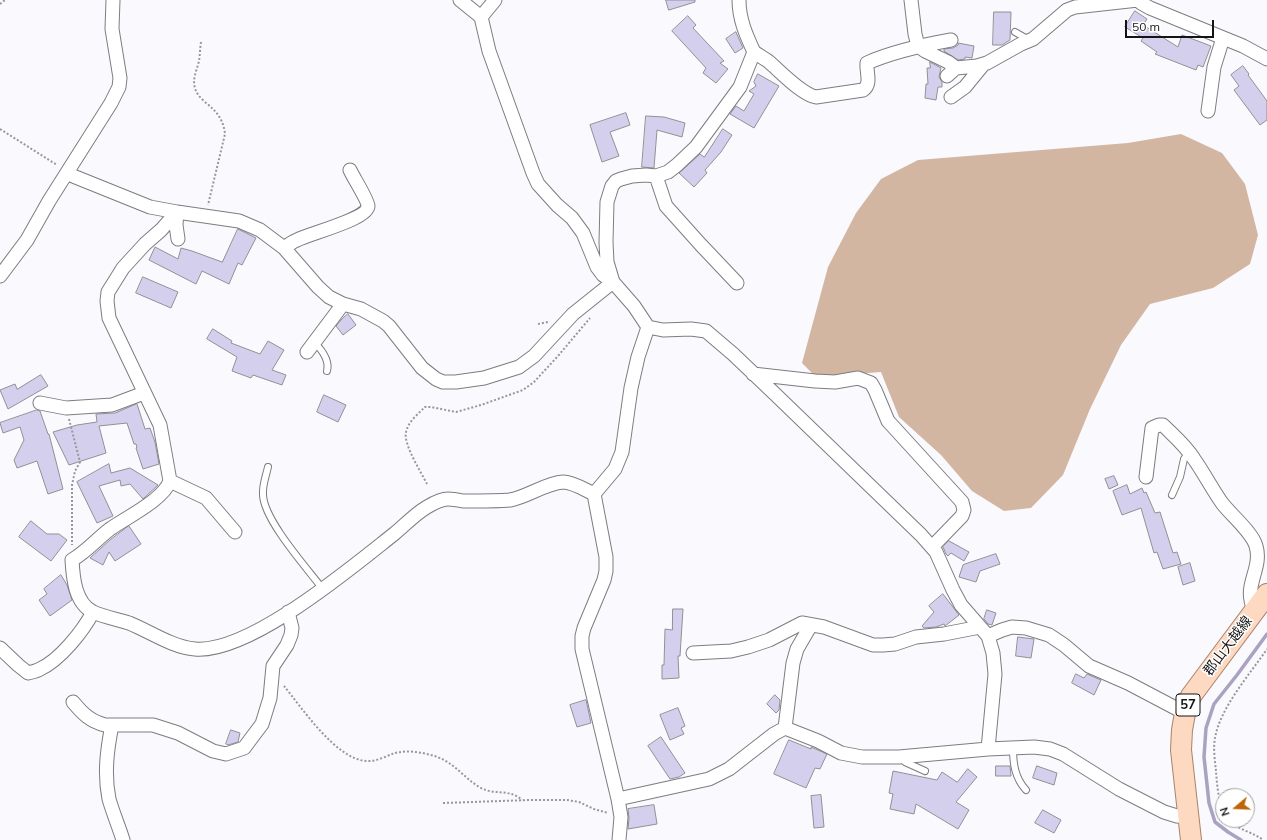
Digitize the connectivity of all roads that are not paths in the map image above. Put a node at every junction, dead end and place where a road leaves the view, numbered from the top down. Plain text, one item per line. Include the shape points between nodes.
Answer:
1 (113, 0) edge
2 (460, 0) edge
3 (495, 0) edge
4 (739, 0) edge
5 (911, 0) edge
6 (1138, 0) edge
7 (480, 17) junction
8 (1015, 32) dead end
9 (1223, 38) junction
10 (951, 40) dead end
11 (1030, 40) junction
12 (918, 46) junction
13 (754, 52) junction
14 (1267, 59) edge
15 (983, 65) junction
16 (951, 97) dead end
17 (1208, 111) dead end
18 (350, 170) dead end
19 (68, 172) junction
20 (656, 176) junction
21 (177, 212) junction
22 (178, 239) dead end
23 (284, 248) junction
24 (0, 276) edge
25 (613, 282) junction
26 (738, 283) dead end
27 (343, 304) junction
28 (648, 327) junction
29 (311, 347) joint
30 (327, 371) dead end
31 (753, 374) junction
32 (144, 394) junction
33 (40, 403) dead end
34 (1189, 452) junction
35 (268, 467) dead end
36 (1146, 477) dead end
37 (170, 481) junction
38 (594, 494) junction
39 (1172, 495) dead end
40 (235, 532) dead end
41 (932, 547) junction
42 (322, 588) junction
43 (1267, 594) edge
44 (1254, 611) junction
45 (93, 612) junction
46 (288, 612) junction
47 (811, 625) junction
48 (984, 632) junction
49 (0, 648) edge
50 (693, 653) dead end
51 (73, 702) dead end
52 (1185, 713) junction
53 (112, 725) junction
54 (785, 728) junction
55 (1013, 748) junction
56 (988, 749) junction
57 (899, 757) junction
58 (925, 771) dead end
59 (1026, 790) dead end
60 (618, 799) junction
61 (1188, 817) junction
62 (123, 840) edge
63 (619, 840) edge
64 (1191, 840) edge

1 - 19 street via 112,29 120,78 119,87
2 - 7 street
3 - 7 street
4 - 13 street via 745,34
5 - 12 street
6 - 9 street via 1150,8
6 - 11 street via 1075,7 1067,10
7 - 25 street via 538,184 572,218 583,233 597,267
8 - 11 lane
9 - 14 street
9 - 17 street via 1214,67
10 - 12 street
11 - 15 street
12 - 13 street via 867,62 868,85 863,90 816,97 791,82
12 - 15 street via 948,62 951,72
13 - 20 street via 740,87 696,147 668,172
15 - 16 street via 965,87
18 - 23 street via 366,200 366,211 357,217 297,239
19 - 21 street via 150,207
19 - 24 street via 27,240
20 - 25 street via 632,176 616,181 612,186 608,202 607,262
20 - 26 street via 666,206
21 - 22 street
21 - 23 street via 239,221 260,230
21 - 32 street via 123,268 106,300 110,318
23 - 27 street via 318,287 329,297
25 - 27 street via 573,314 534,356 519,367 484,378 456,382 436,379 422,368 394,332 382,321 361,309
25 - 28 street
27 - 29 street
28 - 31 street via 706,331
28 - 38 street via 631,388 622,452 615,468
29 - 30 lane via 320,348 326,358
31 - 41 street
31 - 41 street via 835,382 858,378 871,384 888,421 962,502 962,516
32 - 33 street via 112,405 66,408
32 - 37 street via 160,425
34 - 36 street via 1163,425 1152,428
34 - 39 lane via 1184,459
34 - 44 street via 1222,504 1256,544 1258,556 1250,599
35 - 42 lane via 262,494 266,510
37 - 40 street via 206,498
37 - 45 street via 163,492 152,501 110,529 72,560 73,578 80,600
38 - 42 street via 568,482 560,482 510,500 447,499 428,506
38 - 60 street via 606,557 606,571 584,628 582,649
41 - 48 street via 961,605
42 - 46 street
43 - 44 main road, 郡山大越線 / 57
44 - 52 main road, 郡山大越線 / 57 via 1191,696
45 - 46 street via 129,623 184,648 197,649 234,641
45 - 49 street via 87,624 56,660 40,670 28,672
46 - 53 street via 291,635 273,666 270,698 262,724 241,750 226,754 214,751 178,732 153,725
47 - 48 street via 883,645 916,637
47 - 50 street via 802,623 769,640 748,647 731,651
47 - 54 street via 797,649 793,663
48 - 52 street via 1012,627 1049,635 1089,666
48 - 56 street via 993,653 995,674
51 - 53 street via 85,716 100,724
52 - 61 main road, 郡山大越線 / 57 via 1181,750
53 - 62 street via 106,770 110,799
54 - 57 street via 841,753 862,757
54 - 60 street via 729,769 709,779
55 - 56 street
55 - 59 lane via 1017,777
55 - 61 street via 1034,747 1063,754 1119,789 1164,812
56 - 57 street
57 - 58 lane
60 - 63 street via 621,817
61 - 64 main road, 郡山大越線 / 57

